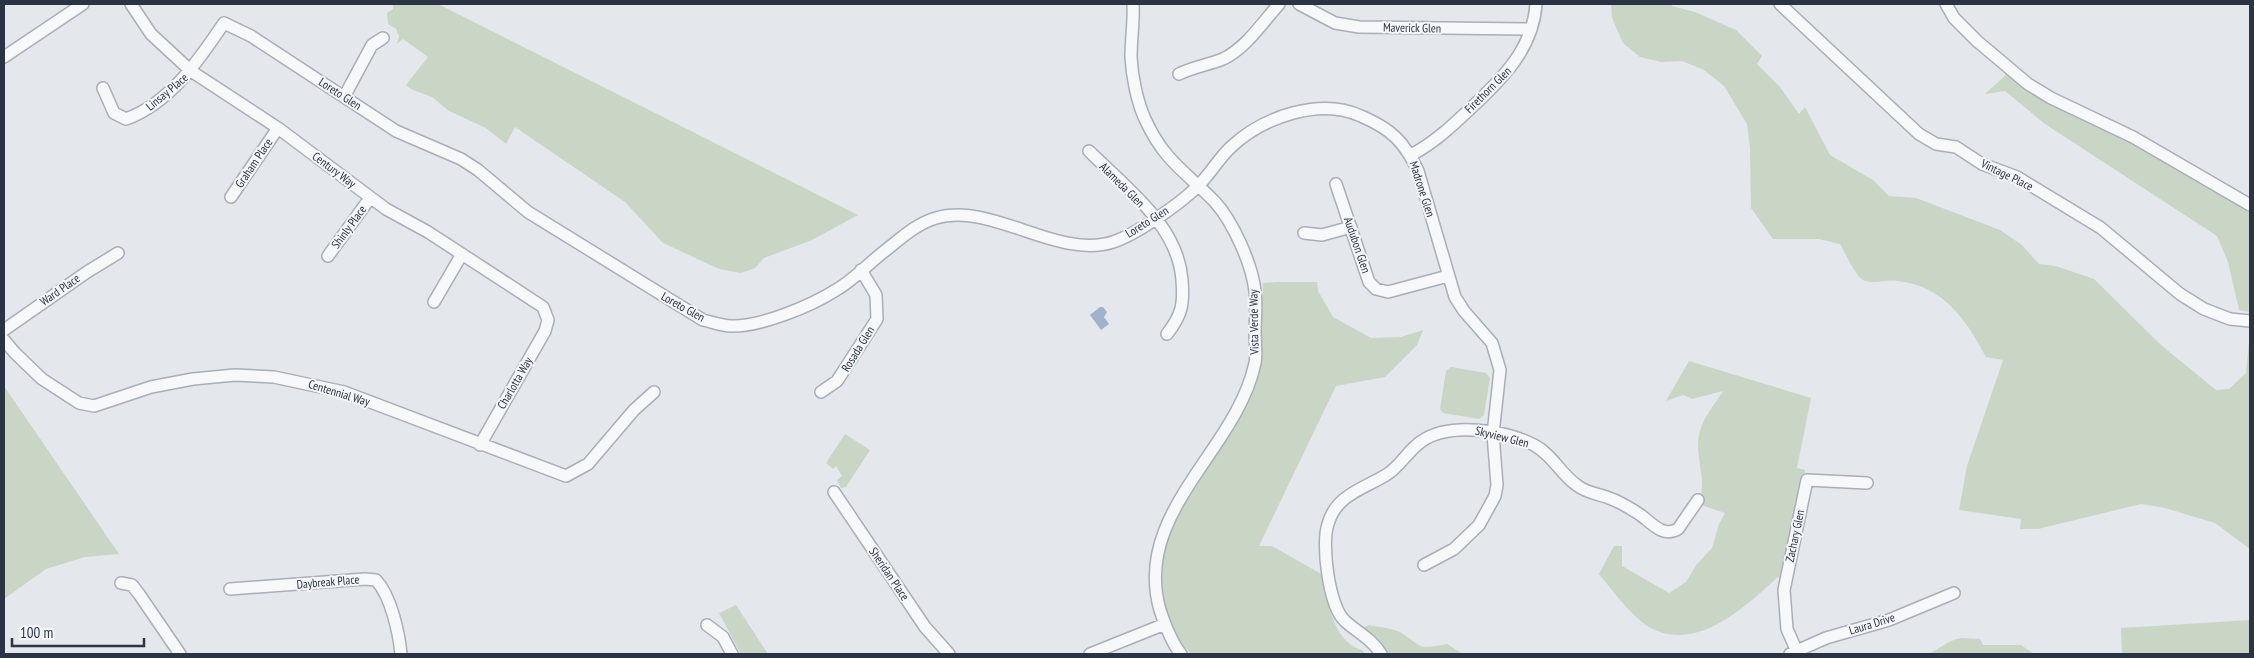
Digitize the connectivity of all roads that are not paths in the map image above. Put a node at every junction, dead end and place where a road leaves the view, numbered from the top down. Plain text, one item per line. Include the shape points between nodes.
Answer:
1 (83, 4) edge
2 (131, 4) edge
3 (1133, 4) edge
4 (1279, 4) edge
5 (1300, 4) edge
6 (1536, 4) edge
7 (1780, 4) edge
8 (1946, 4) edge
9 (224, 23) joint
10 (1530, 29) junction
11 (383, 38) dead end
12 (4, 57) edge
13 (191, 72) junction
14 (1179, 74) dead end
15 (103, 88) dead end
16 (344, 97) junction
17 (278, 128) junction
18 (1089, 152) dead end
19 (1411, 155) junction
20 (1336, 184) dead end
21 (1198, 188) junction
22 (231, 198) dead end
23 (370, 198) junction
24 (2250, 205) edge
25 (1156, 218) junction
26 (1351, 227) junction
27 (1304, 234) dead end
28 (118, 253) dead end
29 (462, 254) junction
30 (328, 256) dead end
31 (861, 270) junction
32 (1448, 276) junction
33 (434, 302) dead end
34 (548, 320) joint
35 (2250, 321) edge
36 (4, 330) edge
37 (1167, 334) dead end
38 (4, 340) edge
39 (654, 392) dead end
40 (821, 392) dead end
41 (1493, 434) junction
42 (480, 445) junction
43 (1867, 483) dead end
44 (834, 492) dead end
45 (1698, 500) dead end
46 (1424, 565) dead end
47 (121, 583) dead end
48 (230, 589) dead end
49 (1954, 593) dead end
50 (1164, 624) junction
51 (707, 625) dead end
52 (1795, 653) edge
53 (180, 654) edge
54 (401, 654) edge
55 (732, 654) edge
56 (949, 654) edge
57 (1090, 654) edge
58 (1181, 654) edge
59 (1381, 654) edge

1 - 12 street
2 - 13 street, Century Way via 152,34
3 - 21 street, Vista Verde Way via 1131,57 1144,117 1168,158
4 - 14 street via 1244,44 1225,58
5 - 10 street, Maverick Glen via 1335,22 1359,27
6 - 10 street, Firethorn Glen
7 - 35 street, Vintage Place via 1919,134 2017,177 2101,228 2180,294 2204,309 2230,319
8 - 24 street via 1954,18 1977,41 2028,84 2133,137
9 - 13 street, Linsay Place
9 - 16 street, Loreto Glen via 251,36
10 - 19 street, Firethorn Glen via 1520,54 1506,75 1441,136
11 - 16 street via 372,45
13 - 15 street, Linsay Place via 142,113 126,119 114,113
13 - 17 street, Century Way
16 - 31 street, Loreto Glen via 396,131 461,159 528,212 703,320 731,326 755,323 792,311 837,290
17 - 22 street, Graham Place
17 - 23 street, Century Way
18 - 25 street, Alameda Glen
19 - 21 street, Madrone Glen via 1402,142 1382,125 1352,112 1311,109 1278,118 1248,134 1232,146
19 - 32 street, Madrone Glen
20 - 26 street, Audubon Glen
21 - 25 street, Loreto Glen
21 - 50 street, Vista Verde Way via 1216,203 1237,237 1252,278 1255,362 1242,400 1162,537 1154,571
23 - 29 street, Century Way
23 - 30 street, Shinly Place
25 - 31 street, Loreto Glen via 1113,242 1084,245 967,215 951,215 921,224
25 - 37 street, Alameda Glen via 1172,242 1182,273 1179,319
26 - 27 street via 1322,235
26 - 32 street, Audubon Glen via 1369,282 1376,290 1388,292
28 - 36 street, Ward Place
29 - 33 street
29 - 34 street, Century Way via 543,307
31 - 40 street, Rosada Glen via 876,296 877,319 838,382
32 - 41 street, Madrone Glen via 1464,311 1492,343 1500,370
34 - 42 street, Charlotta Way via 545,332
38 - 42 street, Centennial Way via 42,378 79,403 94,406 193,378 274,377 344,392
39 - 42 street, Centennial Way via 634,410 588,464 566,476
41 - 45 street, Skyview Glen via 1536,446 1578,487 1637,512 1664,532 1678,530
41 - 46 street, Madrone Glen via 1495,496 1479,525 1454,549
41 - 59 street, Skyview Glen via 1467,429 1441,432 1421,442 1388,474 1344,498 1330,517 1325,533 1335,608
43 - 52 street, Zachary Glen via 1807,480 1784,590 1787,629
44 - 56 street, Sheridan Place via 925,627
47 - 53 street via 132,586 140,594
48 - 54 street, Daybreak Place via 376,580 384,589 400,637
49 - 52 street, Laura Drive via 1889,620 1826,638
50 - 57 street
50 - 58 street, Vista Verde Way
51 - 55 street via 723,637

